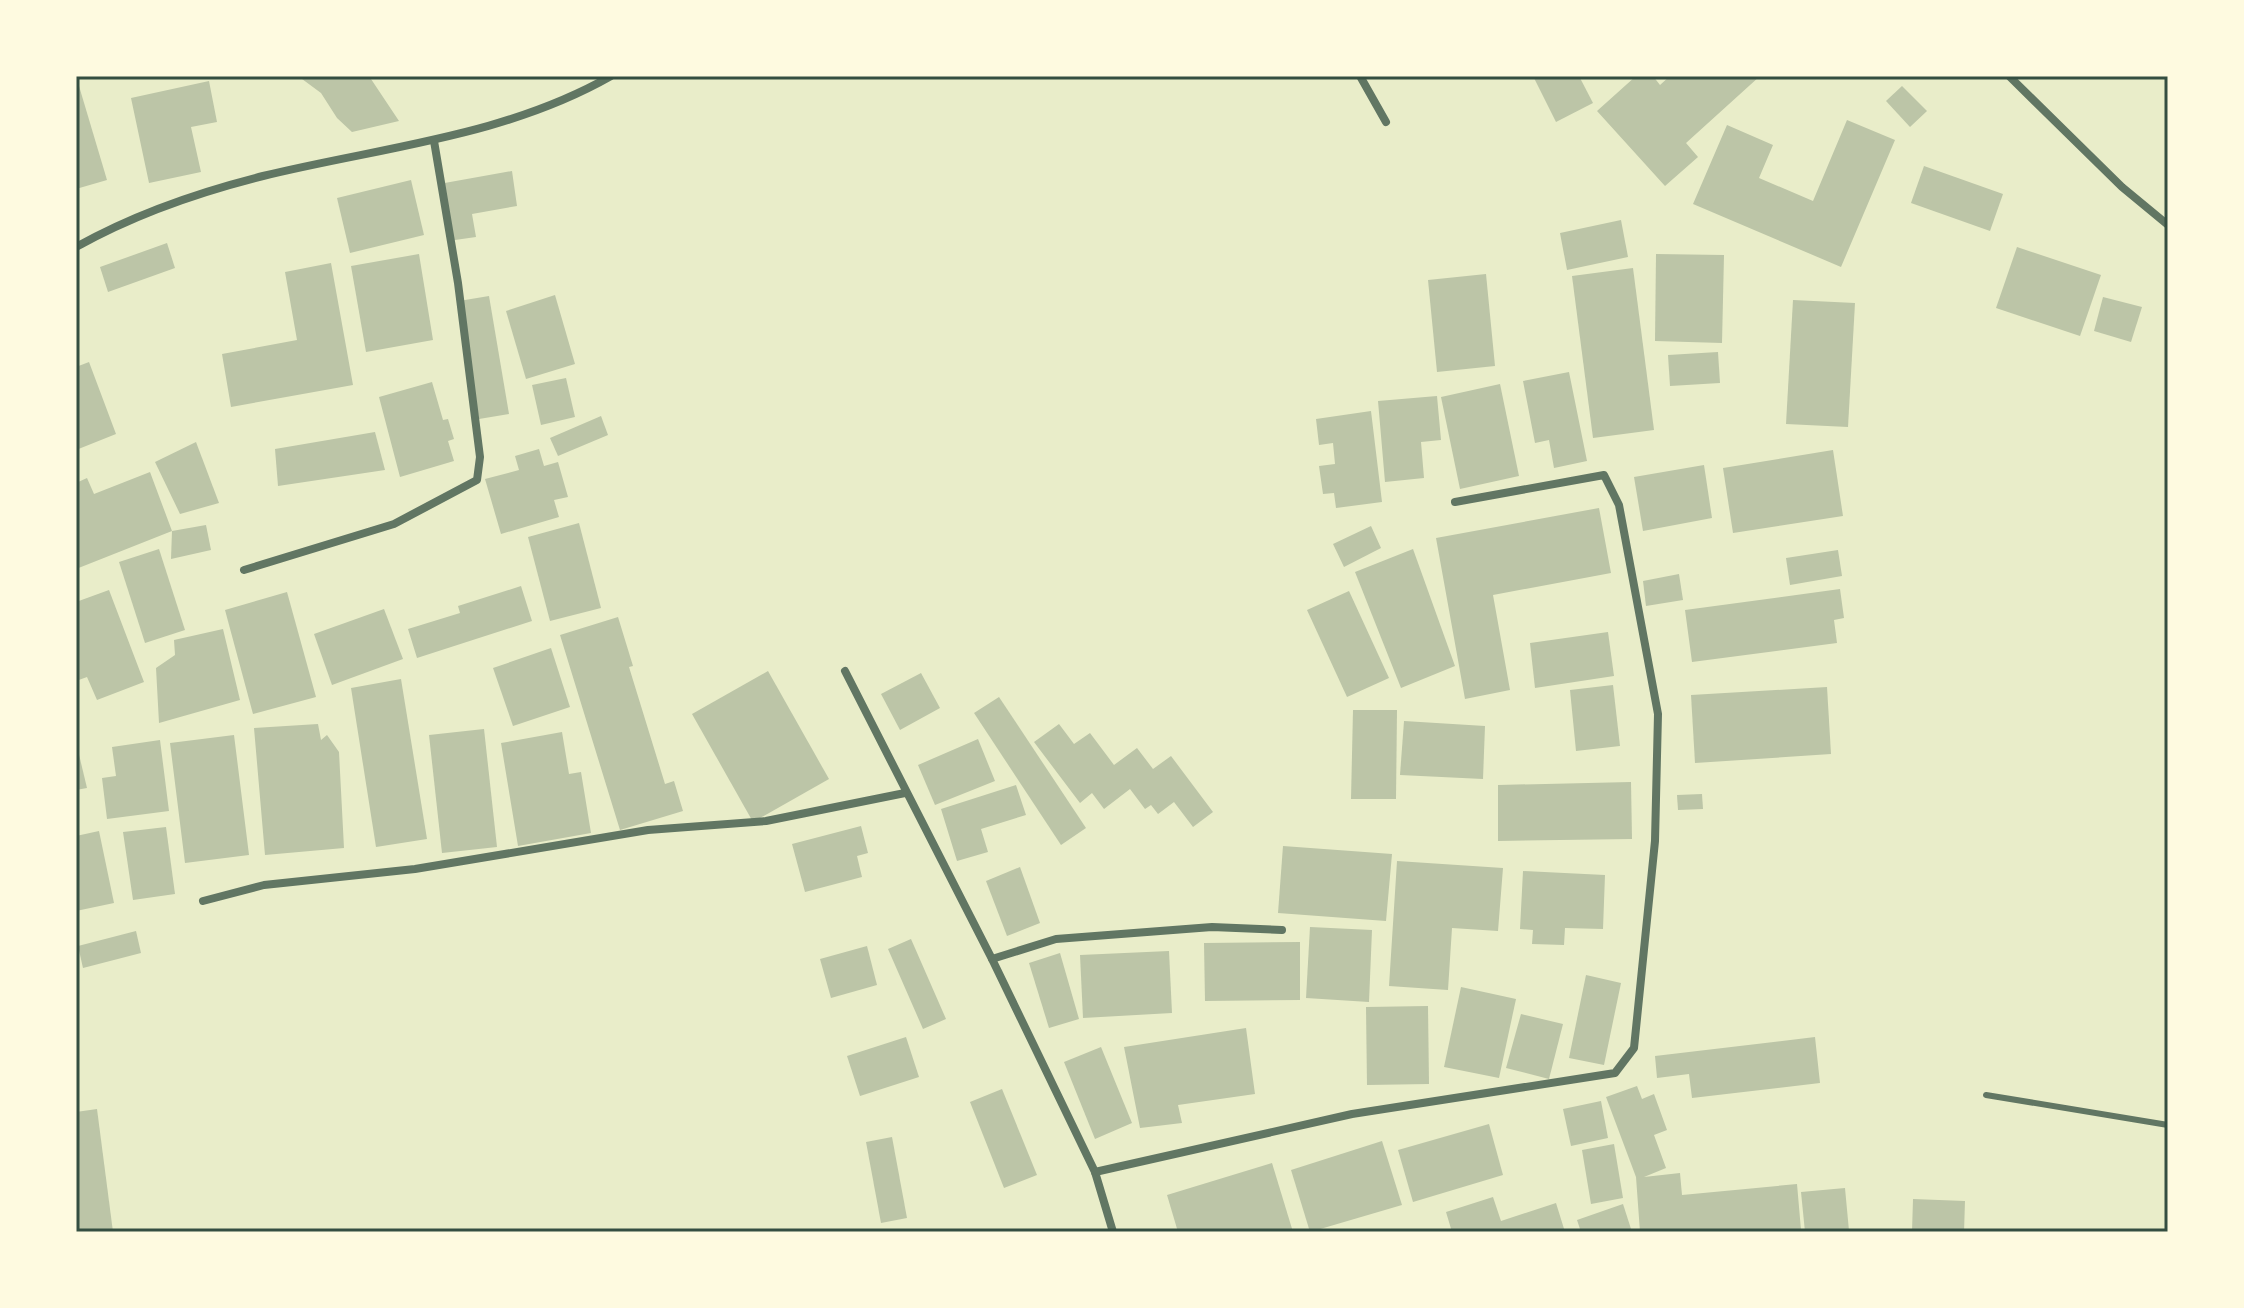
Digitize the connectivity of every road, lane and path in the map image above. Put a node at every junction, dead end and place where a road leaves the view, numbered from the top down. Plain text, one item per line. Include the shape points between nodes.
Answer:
1 (611, 76) edge
2 (1360, 76) edge
3 (2009, 76) edge
4 (1386, 122) dead end
5 (434, 141) junction
6 (2168, 225) edge
7 (76, 247) edge
8 (1455, 502) dead end
9 (244, 570) dead end
10 (845, 671) dead end
11 (905, 793) junction
12 (203, 901) dead end
13 (1282, 930) dead end
14 (992, 959) junction
15 (1986, 1095) dead end
16 (2168, 1125) edge
17 (1095, 1172) junction
18 (1113, 1232) edge

1 - 5 street via 576,96
2 - 4 street
3 - 6 street
5 - 7 street via 261,176 119,223
5 - 9 street via 458,283 480,457 477,480 394,524
8 - 17 street via 1604,475 1619,505 1658,714 1655,841 1634,1048 1615,1073 1352,1114
10 - 11 street
11 - 12 street via 766,821 648,830 415,869 264,885
11 - 14 street
13 - 14 street via 1212,927 1056,939
14 - 17 street
15 - 16 lane
17 - 18 street

